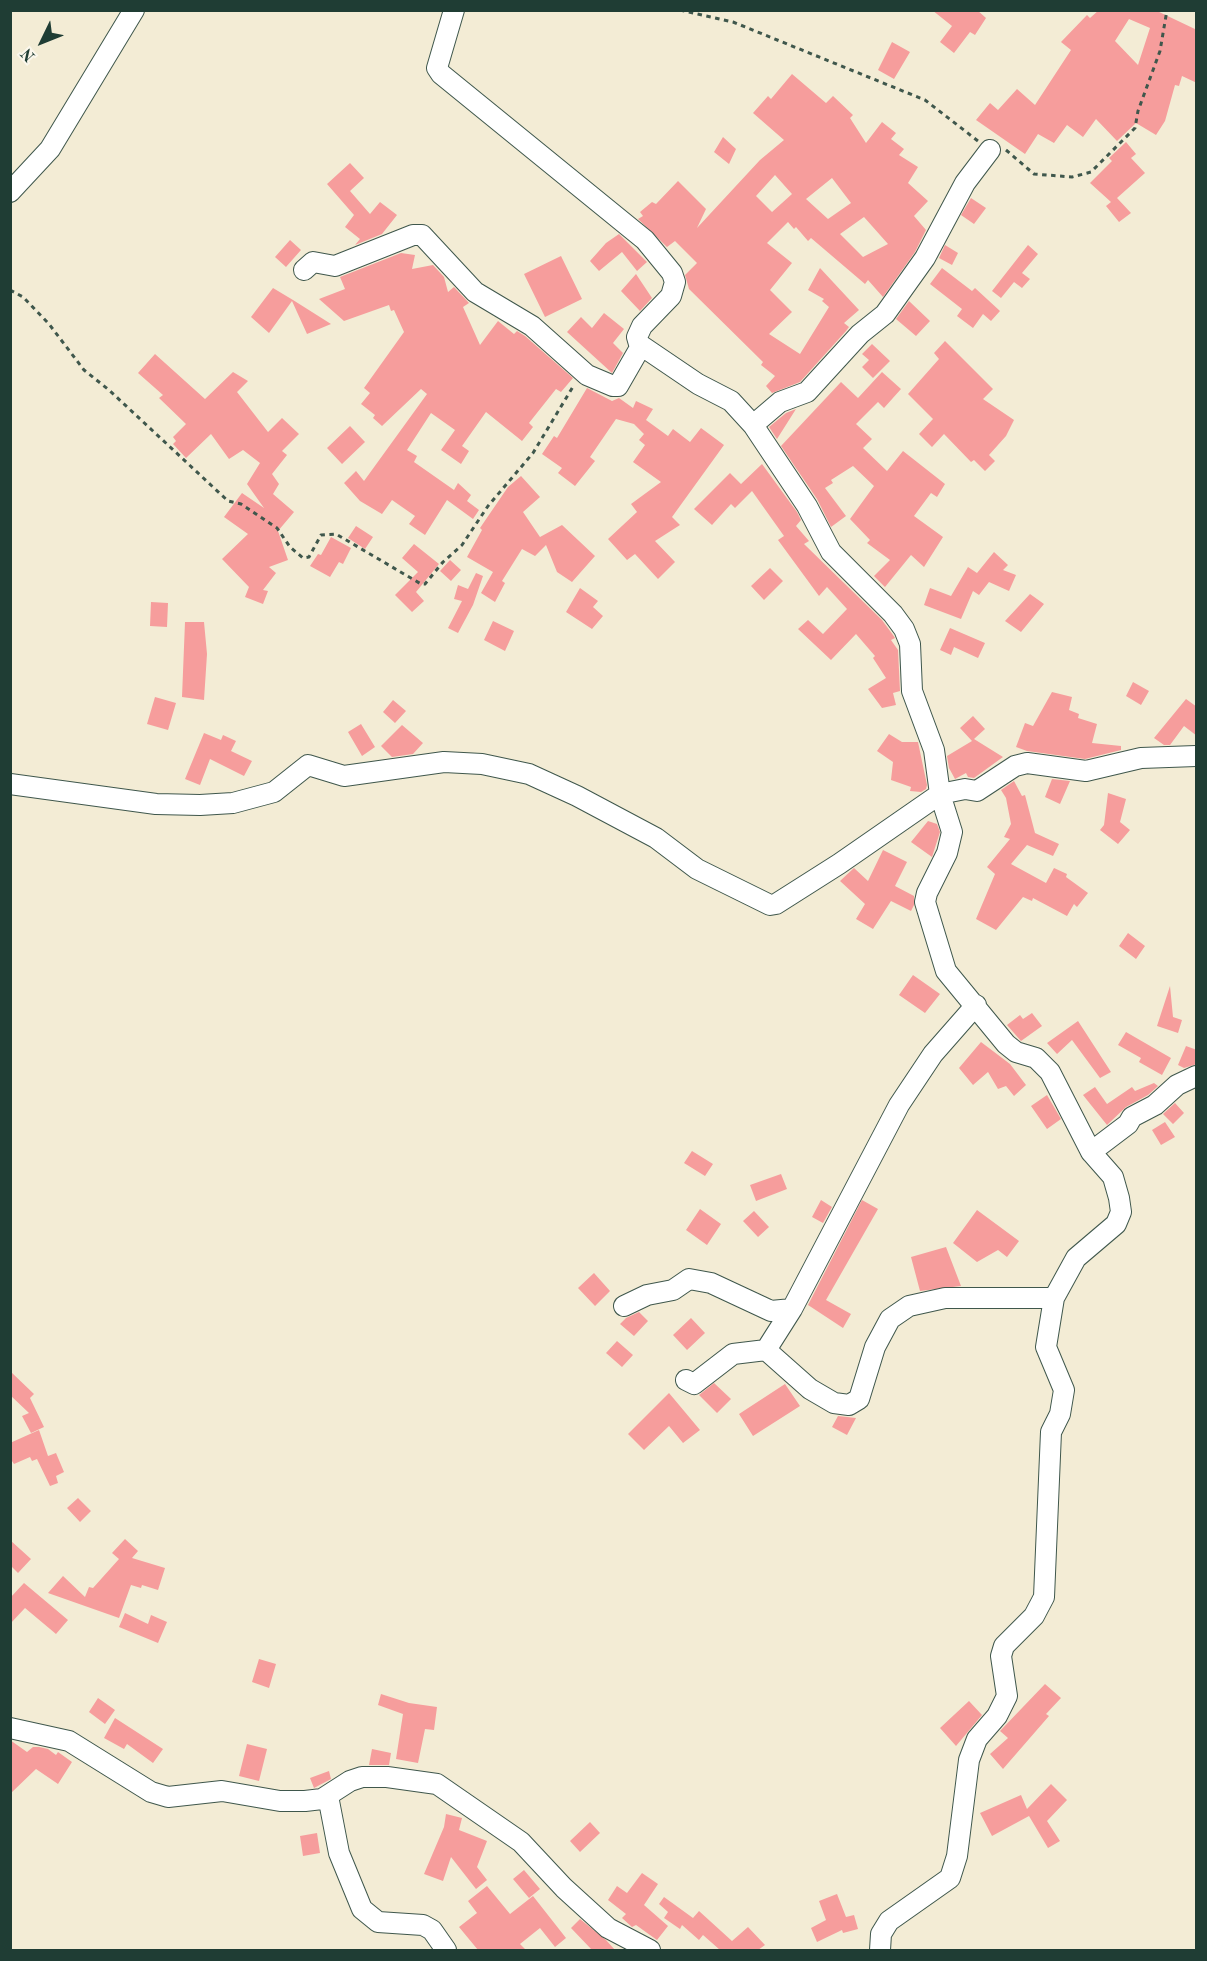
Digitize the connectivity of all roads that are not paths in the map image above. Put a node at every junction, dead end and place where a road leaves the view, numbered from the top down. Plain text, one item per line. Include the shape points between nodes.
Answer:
1 (134, 10) edge
2 (454, 10) edge
3 (990, 150) road end
4 (10, 192) edge
5 (304, 270) dead end
6 (641, 346) junction
7 (753, 425) junction
8 (1197, 756) edge
9 (10, 784) edge
10 (940, 794) junction
11 (976, 1005) junction
12 (1197, 1076) edge
13 (1091, 1152) junction
14 (1054, 1298) junction
15 (624, 1306) dead end
16 (792, 1309) junction
17 (766, 1350) junction
18 (686, 1380) dead end
19 (10, 1728) edge
20 (328, 1796) junction
21 (446, 1950) edge
22 (650, 1950) edge
23 (880, 1950) edge

1 - 4 street via 50,149
2 - 6 street via 437,68 441,74 645,240 672,273 675,282 670,296 642,326 637,337
3 - 7 street via 965,183 925,258 885,314 860,334 807,392 780,402
5 - 6 street via 314,262 335,266 413,235 422,235 475,292 532,326 583,372 618,386
6 - 7 street via 731,401
7 - 10 street via 807,506 831,552 904,629 910,644 912,691 934,750
8 - 10 street via 1141,758 1086,771 1027,763 977,791
9 - 10 street via 156,804 200,805 233,803 274,792 308,765 348,776 444,762 482,764 529,774 577,796 656,838 697,869 770,905 839,864
10 - 11 street via 952,832 947,853 927,893 926,910 946,971
11 - 13 street via 1006,1044 1016,1052 1036,1058 1050,1072
11 - 16 street via 933,1054 899,1105
12 - 13 street via 1177,1085 1132,1117
13 - 14 street via 1113,1177 1121,1212 1116,1224 1076,1258
14 - 17 street via 945,1298 909,1306 890,1319 875,1347 859,1399 849,1405 810,1389
14 - 23 street via 1046,1347 1064,1390 1060,1414 1051,1432 1044,1597 1034,1616 1004,1646 1001,1656 1007,1696 977,1739 969,1760 957,1856 950,1878 888,1921 881,1934
15 - 16 street via 647,1295 673,1290 689,1279 711,1283 771,1311
16 - 17 street
17 - 18 street via 733,1354 694,1384
19 - 20 street via 69,1741 151,1792 168,1797 222,1791 280,1801
20 - 21 street via 339,1853 362,1909 378,1922 423,1925 432,1930
20 - 22 street via 362,1777 437,1784 521,1842 608,1928

